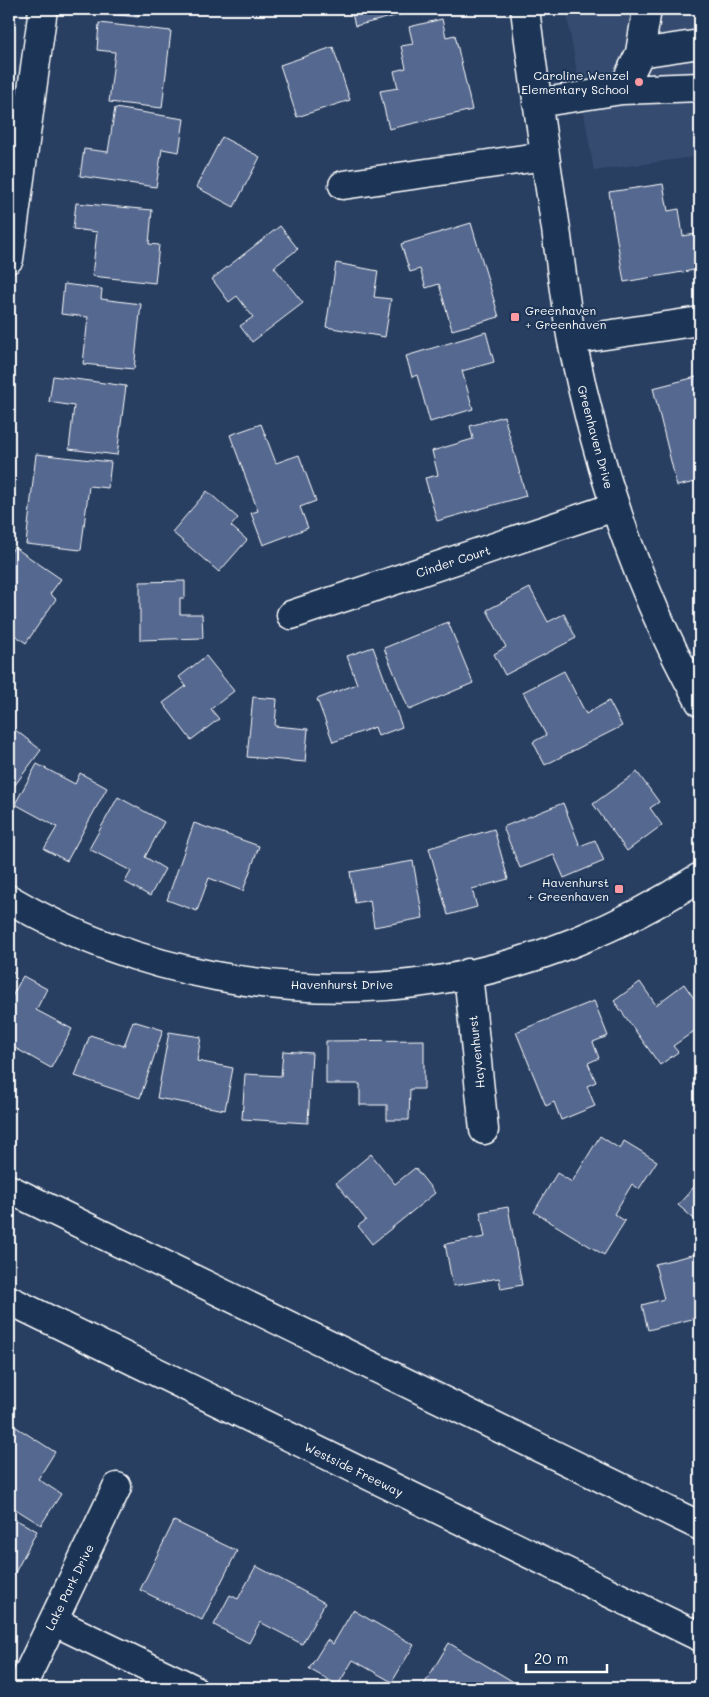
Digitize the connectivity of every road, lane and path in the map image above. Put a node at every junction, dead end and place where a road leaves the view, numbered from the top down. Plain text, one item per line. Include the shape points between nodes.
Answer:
1 (43, 9) edge
2 (525, 9) edge
3 (647, 9) edge
4 (700, 44) edge
5 (640, 53) junction
6 (700, 86) edge
7 (622, 90) junction
8 (537, 103) junction
9 (545, 156) junction
10 (343, 185) dead end
11 (9, 259) edge
12 (700, 322) edge
13 (572, 340) junction
14 (614, 507) junction
15 (291, 614) dead end
16 (697, 689) edge
17 (700, 877) edge
18 (9, 899) edge
19 (468, 973) junction
20 (484, 1130) dead end
21 (9, 1189) edge
22 (9, 1300) edge
23 (117, 1487) dead end
24 (700, 1526) edge
25 (53, 1621) junction
26 (700, 1637) edge
27 (21, 1688) edge
28 (192, 1688) edge

1 - 11 main road
2 - 8 main road, Greenhaven Drive
3 - 5 main road
4 - 5 main road
5 - 7 main road
6 - 7 main road
7 - 8 main road
8 - 9 main road, Greenhaven Drive
9 - 10 main road
9 - 13 main road, Greenhaven Drive
12 - 13 main road
13 - 14 main road, Greenhaven Drive
14 - 15 main road, Cinder Court
14 - 16 main road, Greenhaven Drive via 661,623
17 - 19 main road, Havenhurst Drive via 638,914 563,946
18 - 19 main road, Havenhurst Drive via 78,934 135,956 194,972 255,982 309,987 377,986 438,980
19 - 20 main road, Hayvenhurst
21 - 24 main road
22 - 26 main road, Westside Freeway
23 - 25 main road, Lake Park Drive
25 - 27 main road, Lake Park Drive
25 - 28 main road

